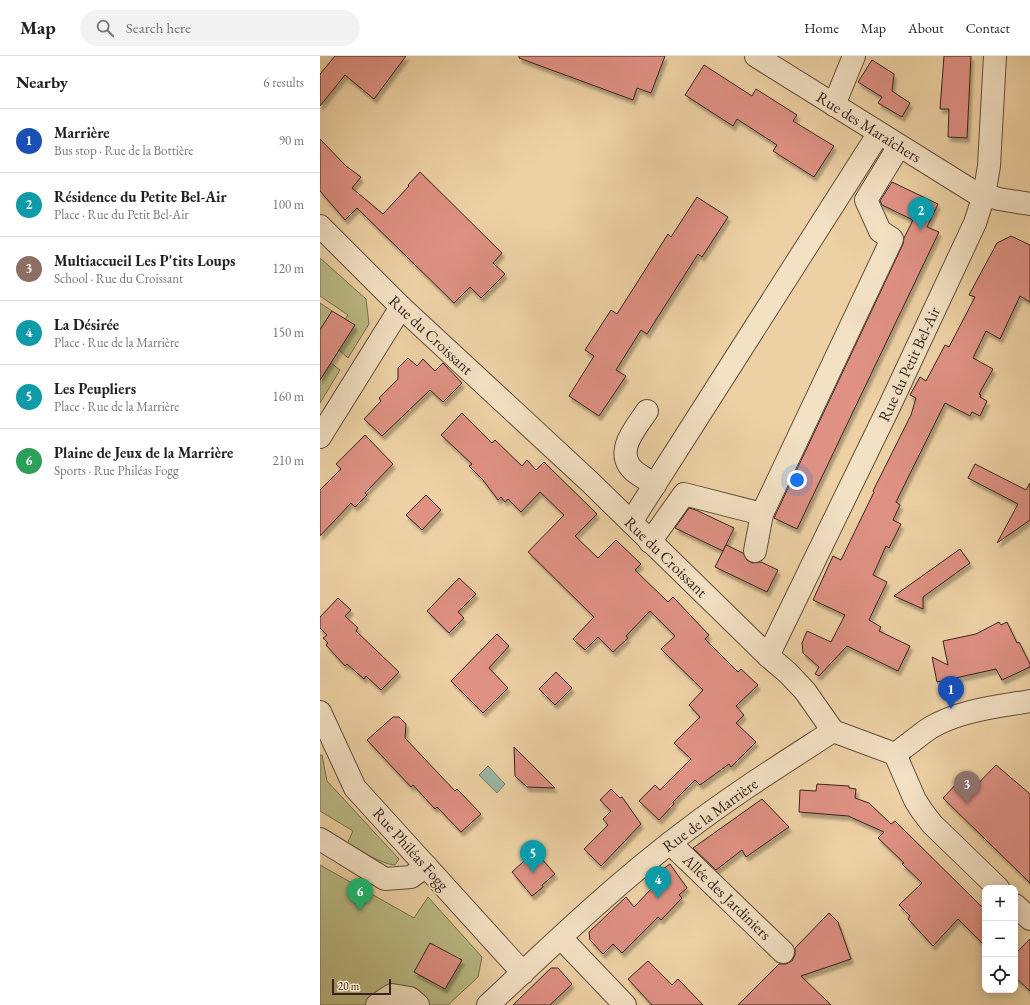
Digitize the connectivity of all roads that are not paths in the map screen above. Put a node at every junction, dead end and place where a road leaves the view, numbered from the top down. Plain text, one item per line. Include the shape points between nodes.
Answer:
1 (756, 56) edge
2 (854, 56) edge
3 (995, 56) edge
4 (834, 105) junction
5 (879, 133) junction
6 (899, 146) junction
7 (984, 195) junction
8 (1030, 204) edge
9 (320, 226) edge
10 (401, 307) junction
11 (647, 411) dead end
12 (320, 437) edge
13 (655, 485) junction
14 (762, 514) junction
15 (631, 522) junction
16 (650, 542) junction
17 (755, 551) dead end
18 (768, 656) junction
19 (1030, 701) edge
20 (320, 712) edge
21 (834, 731) junction
22 (325, 734) edge
23 (895, 754) junction
24 (320, 839) edge
25 (670, 843) junction
26 (426, 866) junction
27 (995, 885) edge
28 (1018, 908) edge
29 (1030, 919) edge
30 (561, 938) junction
31 (783, 952) dead end
32 (523, 972) junction
33 (377, 1005) edge
34 (418, 1005) edge
35 (488, 1005) edge
36 (625, 1005) edge

1 - 4 street, Rue des Maraîchers
2 - 4 street
3 - 7 street, Rue du Petit Bel-Air via 989,166
4 - 5 street, Rue des Maraîchers
5 - 6 street, Rue des Maraîchers
5 - 13 street
6 - 7 street, Rue des Maraîchers via 974,192
6 - 14 street via 866,200 880,231 892,239
7 - 8 street, Rue des Maraîchers
7 - 18 street, Rue du Petit Bel-Air via 975,223 935,310
9 - 10 street, Rue du Croissant
10 - 12 street
10 - 15 street, Rue du Croissant
11 - 13 street via 627,442 624,456 633,470
13 - 15 street
14 - 16 street via 684,494
14 - 17 street
15 - 16 street, Rue du Croissant
16 - 18 street, Rue du Croissant
18 - 21 street, Rue du Croissant via 805,691
19 - 23 street via 950,718 930,728
20 - 22 street, Rue Philéas Fogg
21 - 23 street
21 - 25 street, Rue de la Marrière via 763,776
22 - 26 street, Rue Philéas Fogg via 355,788
23 - 27 street via 922,812
24 - 26 street via 385,879 411,877
25 - 30 street, Rue de la Marrière via 600,900
25 - 31 street, Allée des Jardiniers
26 - 32 street, Rue Philéas Fogg
28 - 29 street
30 - 32 street, Rue de la Marrière
30 - 36 street
32 - 35 street, Rue de la Marrière
33 - 34 street via 392,995 410,998

